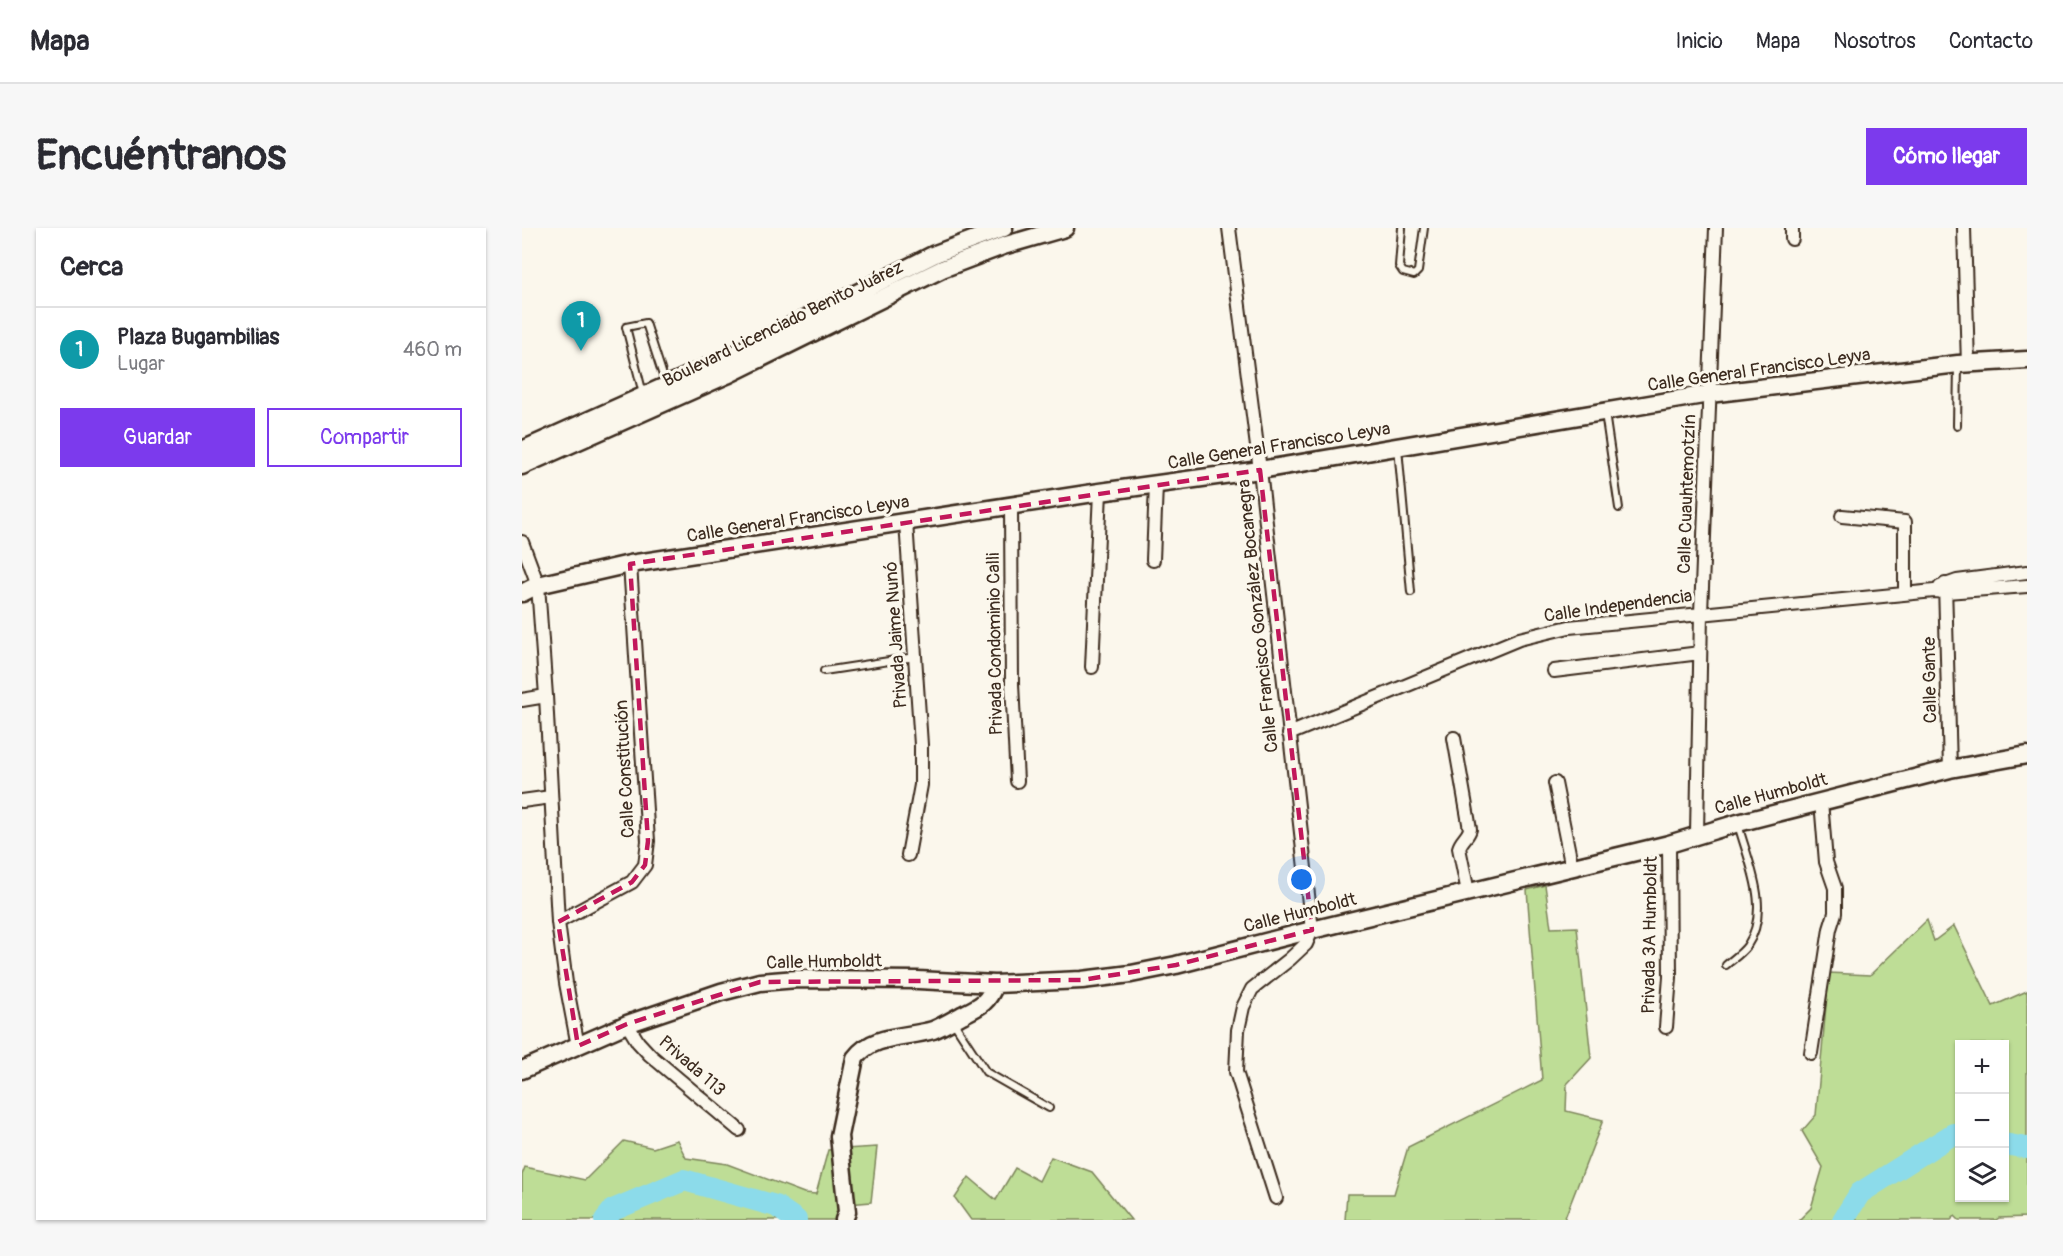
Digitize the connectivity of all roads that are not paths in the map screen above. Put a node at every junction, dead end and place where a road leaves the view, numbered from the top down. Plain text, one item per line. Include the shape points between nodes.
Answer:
1 (1004, 228) edge
2 (1065, 228) edge
3 (1228, 228) edge
4 (1402, 228) edge
5 (1424, 228) edge
6 (1716, 228) edge
7 (1964, 228) edge
8 (935, 254) junction
9 (942, 269) junction
10 (2027, 360) edge
11 (1963, 365) junction
12 (666, 386) junction
13 (1709, 394) junction
14 (644, 396) junction
15 (1605, 412) junction
16 (1957, 426) dead end
17 (1398, 447) junction
18 (522, 450) edge
19 (522, 466) edge
20 (1260, 470) junction
21 (1156, 485) junction
22 (1100, 492) junction
23 (1011, 506) junction
24 (1618, 508) dead end
25 (1842, 516) dead end
26 (906, 522) junction
27 (522, 542) edge
28 (1153, 560) dead end
29 (630, 564) junction
30 (2027, 572) edge
31 (538, 585) junction
32 (2027, 586) edge
33 (1942, 588) junction
34 (1411, 592) dead end
35 (522, 593) edge
36 (1905, 594) junction
37 (1701, 613) junction
38 (1700, 653) junction
39 (915, 657) junction
40 (1092, 667) dead end
41 (1554, 671) dead end
42 (824, 672) dead end
43 (546, 696) junction
44 (522, 700) edge
45 (1289, 734) junction
46 (1454, 738) dead end
47 (2027, 755) edge
48 (1950, 769) junction
49 (1017, 781) dead end
50 (1555, 783) dead end
51 (551, 797) junction
52 (522, 801) edge
53 (1821, 801) junction
54 (1738, 823) junction
55 (1697, 834) junction
56 (1669, 844) junction
57 (908, 855) dead end
58 (1572, 868) junction
59 (1468, 892) junction
60 (558, 922) junction
61 (1312, 930) junction
62 (1726, 965) dead end
63 (995, 984) junction
64 (952, 1020) junction
65 (627, 1024) junction
66 (1666, 1027) dead end
67 (578, 1046) junction
68 (1811, 1053) dead end
69 (522, 1070) edge
70 (1049, 1108) dead end
71 (740, 1130) dead end
72 (1276, 1198) dead end
73 (844, 1220) edge

1 - 8 street, Boulevard Licenciado Benito Juárez
2 - 9 street, Boulevard Licenciado Benito Juárez
3 - 20 street, Calle Francisco González Bocanegra
4 - 5 lane via 1399,266 1403,272 1414,274 1418,271
6 - 13 street, Calle Cuauhtemotzín
7 - 11 street
8 - 9 street
8 - 12 street, Boulevard Licenciado Benito Juárez
9 - 19 street, Boulevard Licenciado Benito Juárez via 727,375
10 - 11 street, Calle General Francisco Leyva
11 - 13 street, Calle General Francisco Leyva
11 - 16 lane
12 - 14 street, Boulevard Licenciado Benito Juárez
12 - 14 lane via 646,323 626,327
13 - 15 street, Calle General Francisco Leyva
13 - 37 street, Calle Cuauhtemotzín
14 - 18 street, Boulevard Licenciado Benito Juárez
15 - 17 street, Calle General Francisco Leyva
15 - 24 lane
17 - 20 street, Calle General Francisco Leyva
17 - 34 lane
20 - 21 street, Calle General Francisco Leyva
20 - 45 street, Calle Francisco González Bocanegra
21 - 22 street, Calle General Francisco Leyva
21 - 28 street
22 - 23 street, Calle General Francisco Leyva
22 - 40 street
23 - 26 street, Calle General Francisco Leyva
23 - 49 street, Privada Condominio Calli
25 - 36 street via 1905,522
26 - 29 street, Calle General Francisco Leyva
26 - 39 street, Privada Jaime Nunó
27 - 31 street
29 - 31 street, Calle General Francisco Leyva
29 - 60 street, Calle Constitución via 648,841 645,865 632,882
30 - 33 street, Calle Independencia
31 - 35 street, Calle General Francisco Leyva
31 - 43 street
32 - 33 street, Calle Independencia
33 - 36 street, Calle Independencia
33 - 48 street, Calle Gante
36 - 37 street, Calle Independencia
37 - 38 street, Calle Cuauhtemotzín
37 - 45 street, Calle Independencia via 1569,627 1519,639
38 - 41 street
38 - 55 street, Calle Cuauhtemotzín
39 - 42 lane
39 - 57 street, Privada Jaime Nunó via 921,784
43 - 44 street
43 - 51 street
45 - 61 street, Calle Francisco González Bocanegra
46 - 59 street via 1470,829 1459,848
47 - 48 street, Calle Humboldt
48 - 53 street, Calle Humboldt
50 - 58 street
51 - 52 street
51 - 60 street
53 - 54 street, Calle Humboldt
53 - 68 street via 1826,862 1835,888 1835,913
54 - 55 street, Calle Humboldt
54 - 62 lane via 1759,899 1757,927 1746,947
55 - 56 street, Calle Humboldt
56 - 58 street, Calle Humboldt
56 - 66 street, Privada 3A Humboldt via 1670,977
58 - 59 street, Calle Humboldt
59 - 61 street, Calle Humboldt
60 - 67 street
61 - 63 street, Calle Humboldt via 1131,974
61 - 72 street via 1306,944 1252,988 1238,1030 1236,1072
63 - 64 street via 991,996 982,1004
63 - 65 street, Calle Humboldt via 918,980 760,982
64 - 70 lane via 986,1072
64 - 73 street via 934,1029 874,1041 855,1058 839,1136 847,1212
65 - 67 street, Calle Humboldt
65 - 71 street, Privada 113 via 650,1055
67 - 69 street, Calle Humboldt

